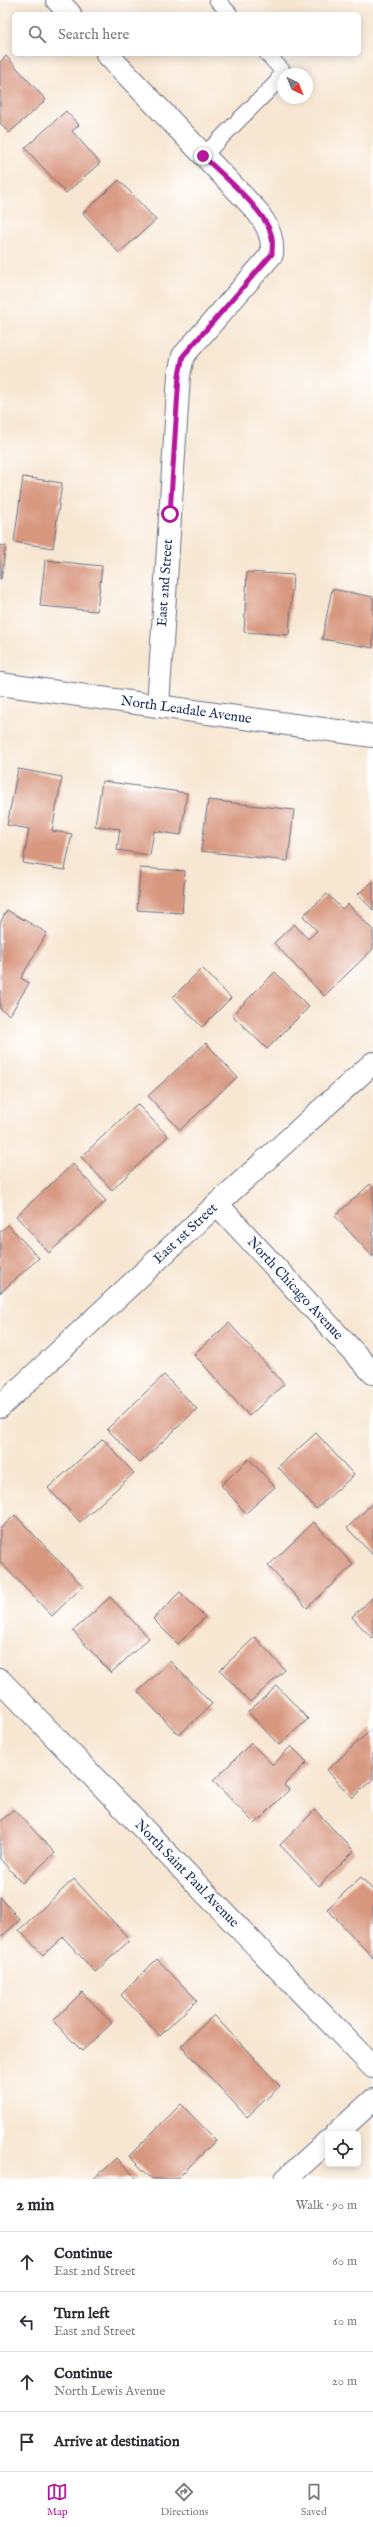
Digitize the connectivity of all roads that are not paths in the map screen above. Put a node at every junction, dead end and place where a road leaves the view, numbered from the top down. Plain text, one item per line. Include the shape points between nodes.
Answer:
1 (57, 0) edge
2 (217, 0) edge
3 (68, 12) edge
4 (228, 12) edge
5 (109, 56) edge
6 (269, 56) edge
7 (203, 156) junction
8 (0, 684) edge
9 (158, 706) junction
10 (373, 736) edge
11 (373, 1064) edge
12 (217, 1204) junction
13 (373, 1374) edge
14 (0, 1407) edge
15 (0, 1680) edge
16 (373, 2067) edge
17 (373, 2100) edge
18 (339, 2131) edge
19 (325, 2144) edge
20 (286, 2179) edge

1 - 3 street
2 - 4 lane
5 - 7 street
6 - 7 lane via 282,70 277,82
7 - 9 street, East 2nd Street via 267,224 272,238 272,254 183,356 179,375
8 - 9 street, North Leadale Avenue
9 - 10 street, North Leadale Avenue
11 - 12 street, East 1st Street
12 - 13 street, North Chicago Avenue
12 - 14 street, East 1st Street
15 - 16 street, North Saint Paul Avenue
17 - 18 street
19 - 20 street

